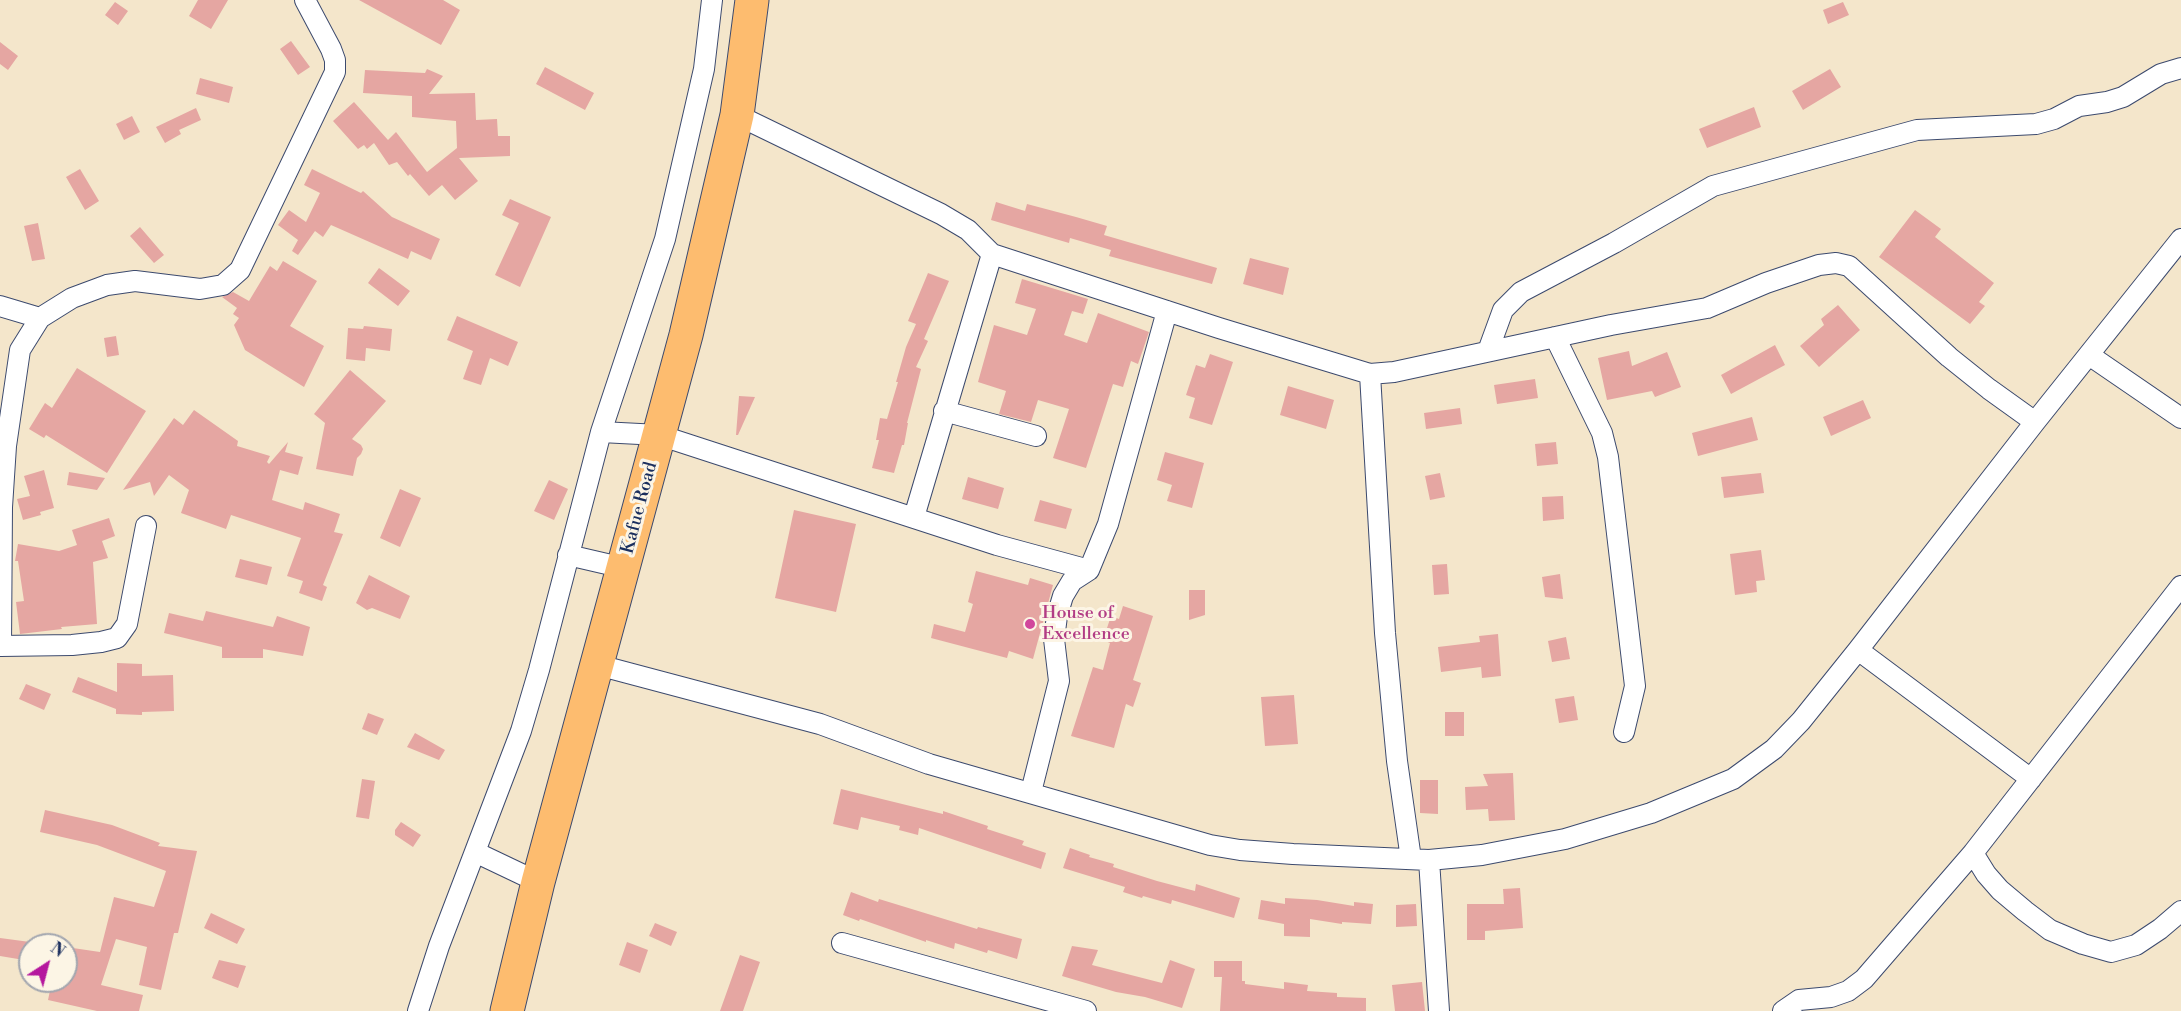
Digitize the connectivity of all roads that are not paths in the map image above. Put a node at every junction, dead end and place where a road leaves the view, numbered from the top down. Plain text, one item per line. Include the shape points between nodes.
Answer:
1 (305, 0) edge
2 (712, 0) edge
3 (752, 0) edge
4 (2181, 68) edge
5 (737, 115) junction
6 (2181, 239) edge
7 (992, 254) junction
8 (0, 306) edge
9 (1167, 311) junction
10 (40, 318) junction
11 (1555, 337) junction
12 (1488, 351) junction
13 (2089, 355) junction
14 (1370, 374) junction
15 (944, 411) junction
16 (2181, 417) edge
17 (2035, 422) junction
18 (601, 432) junction
19 (659, 435) junction
20 (1036, 436) dead end
21 (914, 517) junction
22 (146, 526) dead end
23 (568, 555) junction
24 (624, 568) junction
25 (1089, 570) junction
26 (2181, 586) edge
27 (1, 646) edge
28 (1858, 650) junction
29 (598, 665) junction
30 (1624, 732) dead end
31 (2031, 779) junction
32 (1031, 792) junction
33 (475, 852) junction
34 (1973, 853) junction
35 (1420, 859) junction
36 (538, 882) junction
37 (2181, 911) edge
38 (842, 943) dead end
39 (418, 1011) edge
40 (507, 1011) edge
41 (1086, 1011) edge
42 (1439, 1011) edge
43 (1783, 1011) edge

1 - 10 street via 331,48 335,72 240,270 223,285 200,289 135,281 107,285 72,298
2 - 18 street via 704,69 665,239
3 - 5 highway, Kafue Road
4 - 12 street via 2161,74 2123,97 2079,106 2036,124 1917,130 1713,186 1521,292 1503,310
5 - 7 street via 941,214 968,230
5 - 19 highway, Kafue Road
6 - 13 street
7 - 9 street
7 - 15 street
8 - 10 street
9 - 14 street
9 - 25 street via 1108,524
10 - 27 street via 20,350 6,446
11 - 12 street
11 - 17 street via 1707,308 1791,274 1836,263 1850,266 1862,275 1949,357
11 - 30 street via 1602,433 1608,457 1635,686
12 - 14 street
13 - 16 street
13 - 17 street
14 - 35 street via 1384,633 1397,761
15 - 20 street
15 - 21 street
17 - 28 street
18 - 19 street
18 - 23 street
19 - 21 street
19 - 24 highway, Kafue Road
21 - 25 street
22 - 27 street via 126,624 117,638 72,645
23 - 24 street
23 - 33 street via 521,731
24 - 29 highway, Kafue Road
25 - 32 street via 1072,581 1057,616 1054,639 1059,681
26 - 31 street
28 - 31 street
28 - 35 street via 1801,721 1733,779 1651,813 1565,839 1482,855
29 - 32 street via 820,724 929,764
29 - 36 highway, Kafue Road
31 - 34 street
32 - 35 street via 1210,845 1293,854
33 - 36 street
33 - 39 street
34 - 37 street via 2000,890 2050,930 2111,952 2136,945
34 - 43 street via 1864,979 1848,991 1799,1000
35 - 42 street
36 - 40 highway, Kafue Road
38 - 41 street

